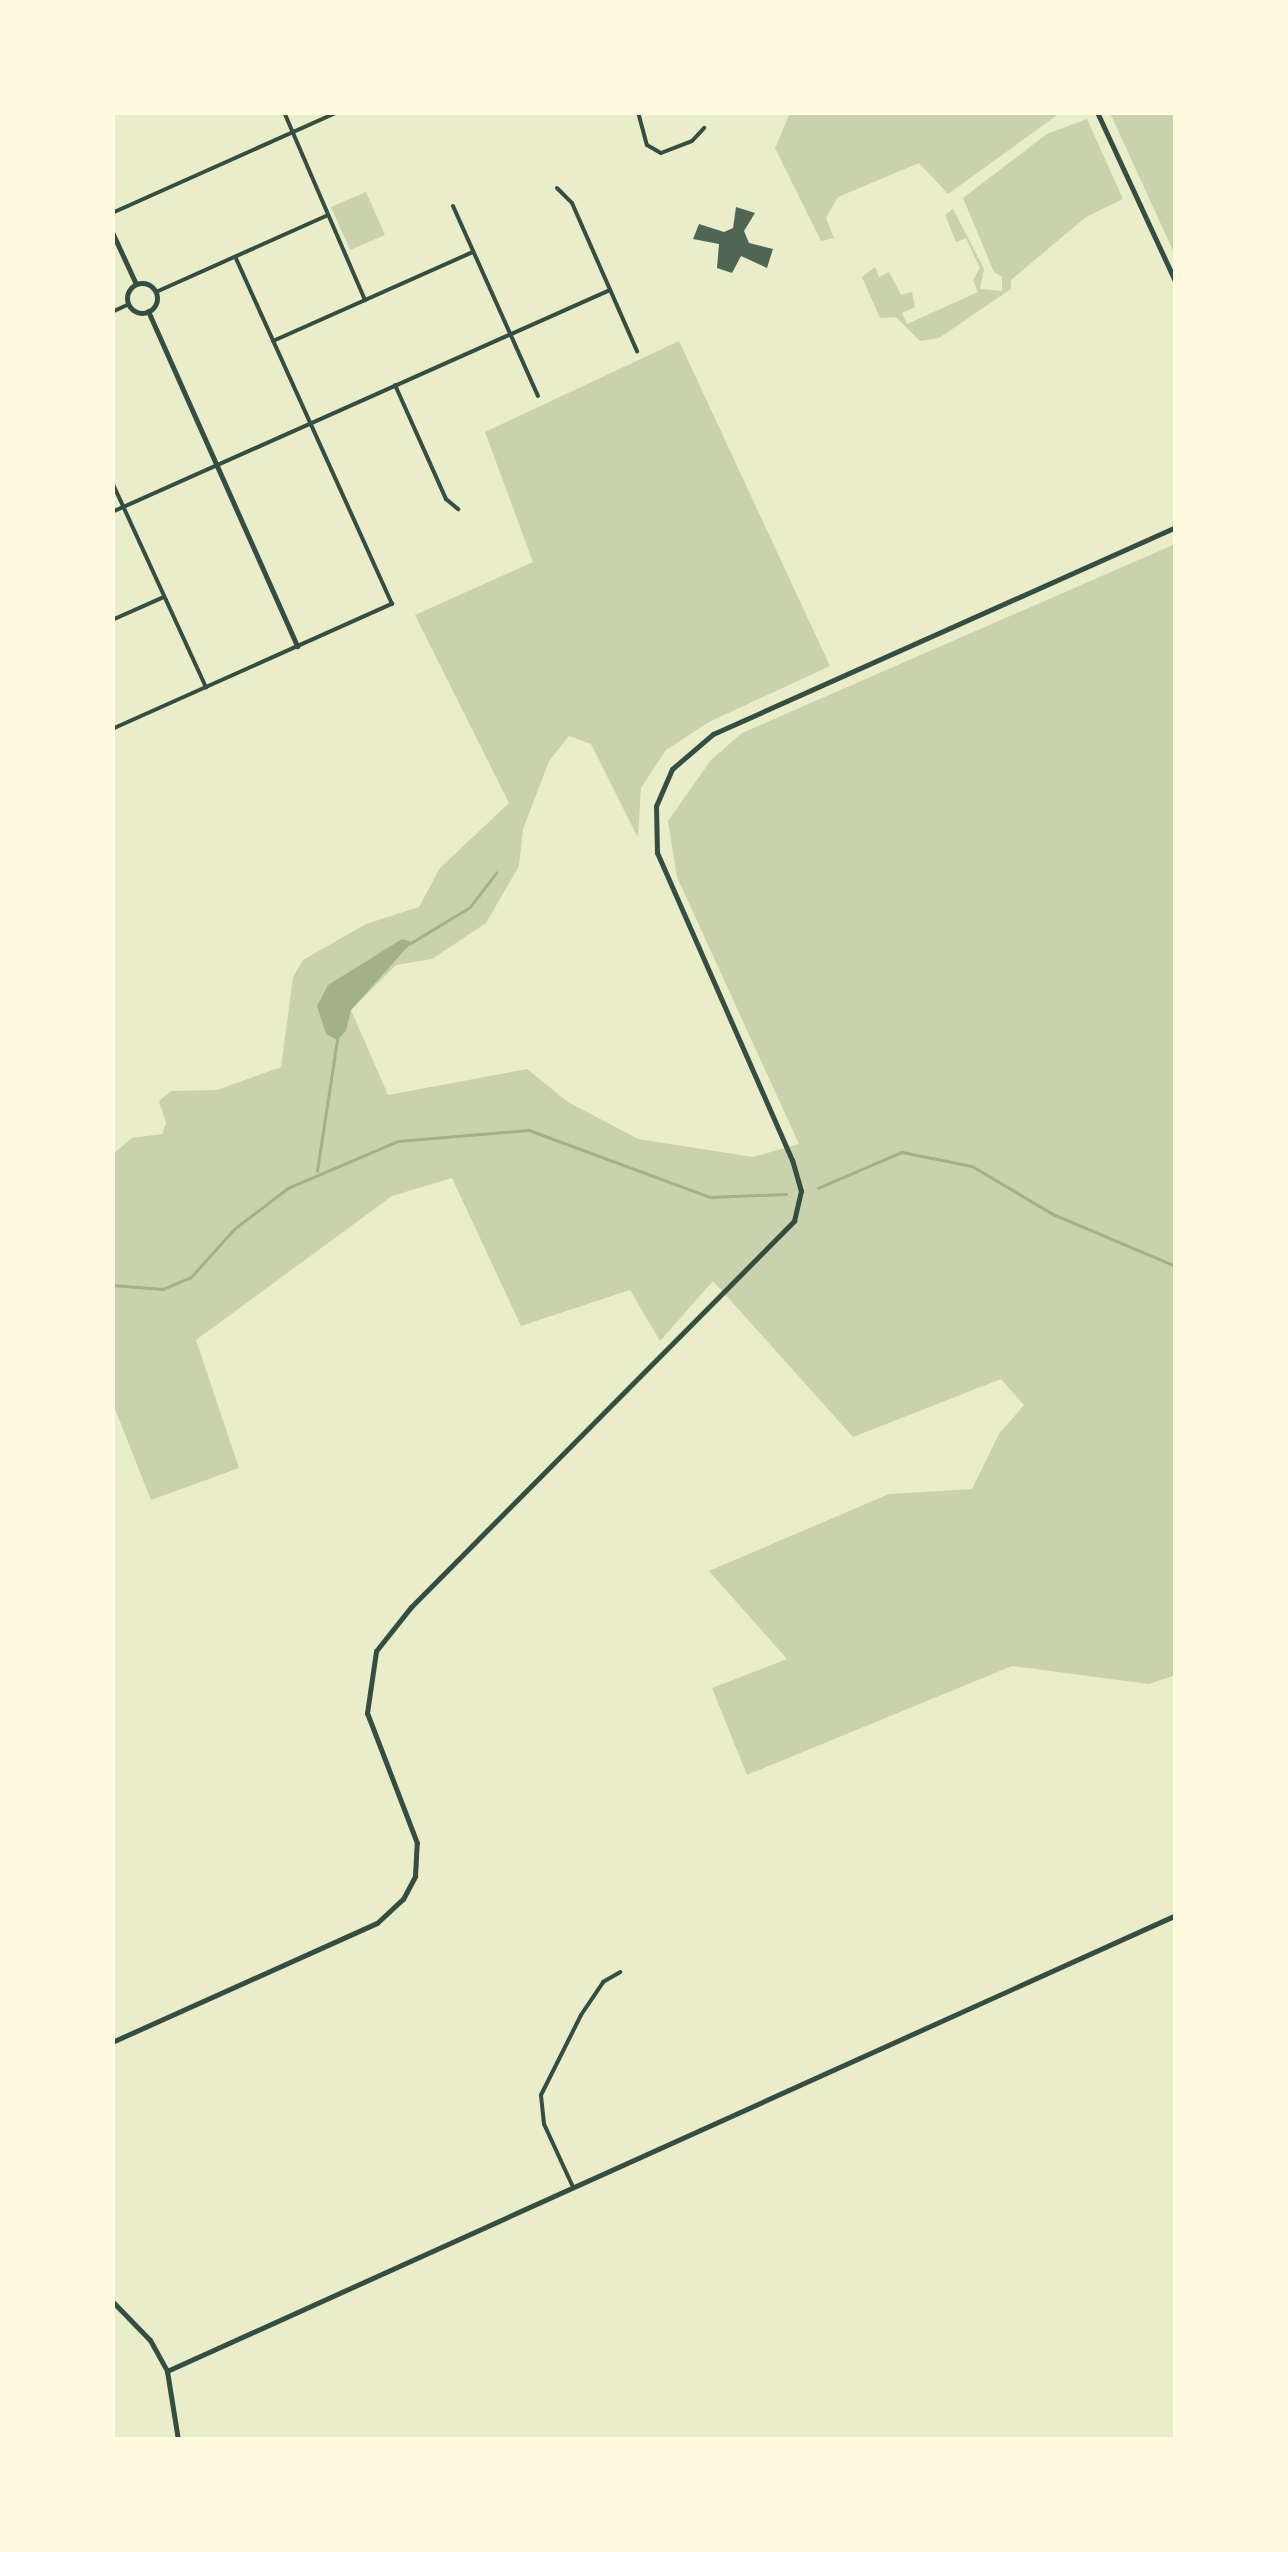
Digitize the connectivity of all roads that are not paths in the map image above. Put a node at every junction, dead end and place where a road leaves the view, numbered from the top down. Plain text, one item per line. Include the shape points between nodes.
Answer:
1 (284, 112) edge
2 (338, 112) edge
3 (638, 112) edge
4 (1097, 112) edge
5 (704, 128) dead end
6 (293, 132) junction
7 (557, 188) dead end
8 (453, 206) dead end
9 (112, 213) edge
10 (328, 215) junction
11 (112, 232) edge
12 (474, 252) junction
13 (235, 256) junction
14 (1176, 283) edge
15 (136, 284) junction
16 (610, 290) junction
17 (156, 292) junction
18 (365, 300) junction
19 (129, 304) junction
20 (148, 311) junction
21 (112, 312) edge
22 (510, 334) junction
23 (273, 342) junction
24 (638, 351) dead end
25 (396, 385) junction
26 (538, 396) dead end
27 (310, 422) junction
28 (217, 465) junction
29 (112, 482) edge
30 (124, 507) junction
31 (458, 509) dead end
32 (112, 512) edge
33 (1176, 527) edge
34 (164, 596) junction
35 (112, 620) edge
36 (297, 646) junction
37 (206, 687) junction
38 (112, 728) edge
39 (1176, 1916) edge
40 (620, 1972) dead end
41 (112, 2042) edge
42 (572, 2187) junction
43 (112, 2302) edge
44 (167, 2371) junction
45 (178, 2440) edge

1 - 6 street
2 - 6 street
3 - 5 street via 646,144 660,153 692,141
4 - 14 street
6 - 9 street
6 - 10 street
7 - 16 street via 572,203
8 - 12 street
10 - 13 street
10 - 18 street
11 - 15 street
12 - 18 street
12 - 22 street
13 - 17 street
13 - 23 street
15 - 17 street
15 - 19 street
16 - 22 street
16 - 24 street
17 - 20 street
18 - 23 street
19 - 20 street
19 - 21 street
20 - 28 street
22 - 25 street
22 - 26 street
23 - 27 street
25 - 27 street
25 - 31 street via 446,499
27 - 28 street
27 - 36 street via 392,604
28 - 30 street
28 - 36 street
29 - 30 street
30 - 32 street
30 - 34 street
33 - 41 street via 713,734 672,769 656,806 657,853 792,1160 799,1206 786,1232 397,1622 376,1651 367,1684 371,1729 417,1843 415,1876 403,1899 377,1923
34 - 35 street
34 - 37 street
36 - 37 street
37 - 38 street
39 - 42 street
40 - 42 street via 603,1982 581,2016 541,2095 548,2134
42 - 44 street
43 - 44 street via 150,2340
44 - 45 street

